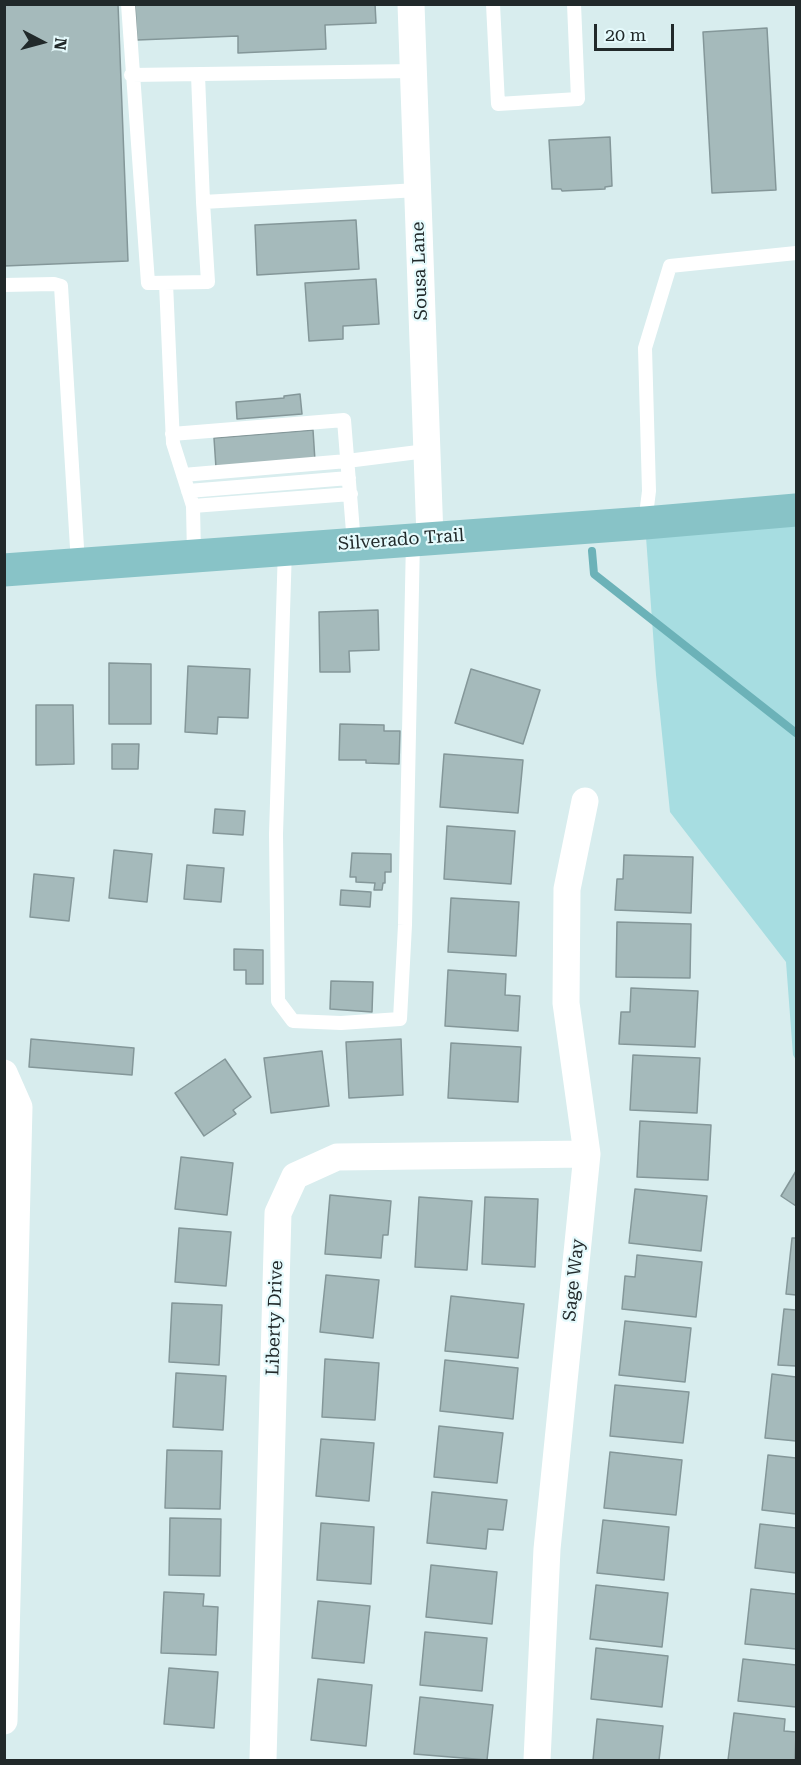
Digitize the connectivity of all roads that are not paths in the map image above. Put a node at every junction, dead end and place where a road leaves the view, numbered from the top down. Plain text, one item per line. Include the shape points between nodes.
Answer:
1 (128, 4) edge
2 (411, 4) edge
3 (493, 4) edge
4 (574, 4) edge
5 (414, 71) junction
6 (131, 75) junction
7 (198, 75) junction
8 (418, 189) junction
9 (203, 202) junction
10 (796, 253) edge
11 (166, 284) junction
12 (4, 285) edge
13 (172, 434) junction
14 (426, 451) junction
15 (347, 461) junction
16 (183, 475) junction
17 (349, 478) junction
18 (188, 491) junction
19 (351, 494) junction
20 (193, 506) junction
21 (796, 510) edge
22 (645, 523) junction
23 (422, 539) junction
24 (354, 544) junction
25 (285, 548) junction
26 (194, 555) junction
27 (78, 564) junction
28 (4, 570) edge
29 (585, 801) dead end
30 (4, 1073) edge
31 (587, 1154) junction
32 (4, 1721) edge
33 (263, 1761) edge
34 (537, 1761) edge

1 - 6 lane
2 - 5 street, Sousa Lane
3 - 4 lane via 498,104 578,99
5 - 7 lane
5 - 8 street, Sousa Lane
6 - 7 lane
6 - 11 lane via 148,283
7 - 9 lane
8 - 9 lane
8 - 14 street, Sousa Lane
9 - 11 lane via 208,282
10 - 22 lane via 670,266 645,348 649,491
11 - 13 lane
12 - 27 lane via 61,286
13 - 15 lane via 344,420
13 - 16 lane
14 - 15 lane
14 - 23 street, Sousa Lane
15 - 16 lane
15 - 17 lane
16 - 18 lane
17 - 18 lane
17 - 19 lane
18 - 20 lane
19 - 20 lane
19 - 24 lane
20 - 26 lane
21 - 22 main road, Silverado Trail
22 - 23 main road, Silverado Trail
23 - 24 main road, Silverado Trail
23 - 25 lane via 400,1019 341,1023 293,1021 278,1000 276,834
24 - 25 main road, Silverado Trail
25 - 26 main road, Silverado Trail
26 - 27 main road, Silverado Trail
27 - 28 main road, Silverado Trail
29 - 31 street, Sage Way via 567,889 566,1003
30 - 32 street via 19,1107
31 - 33 street, Liberty Drive via 337,1157 295,1176 278,1213
31 - 34 street, Sage Way via 547,1549

